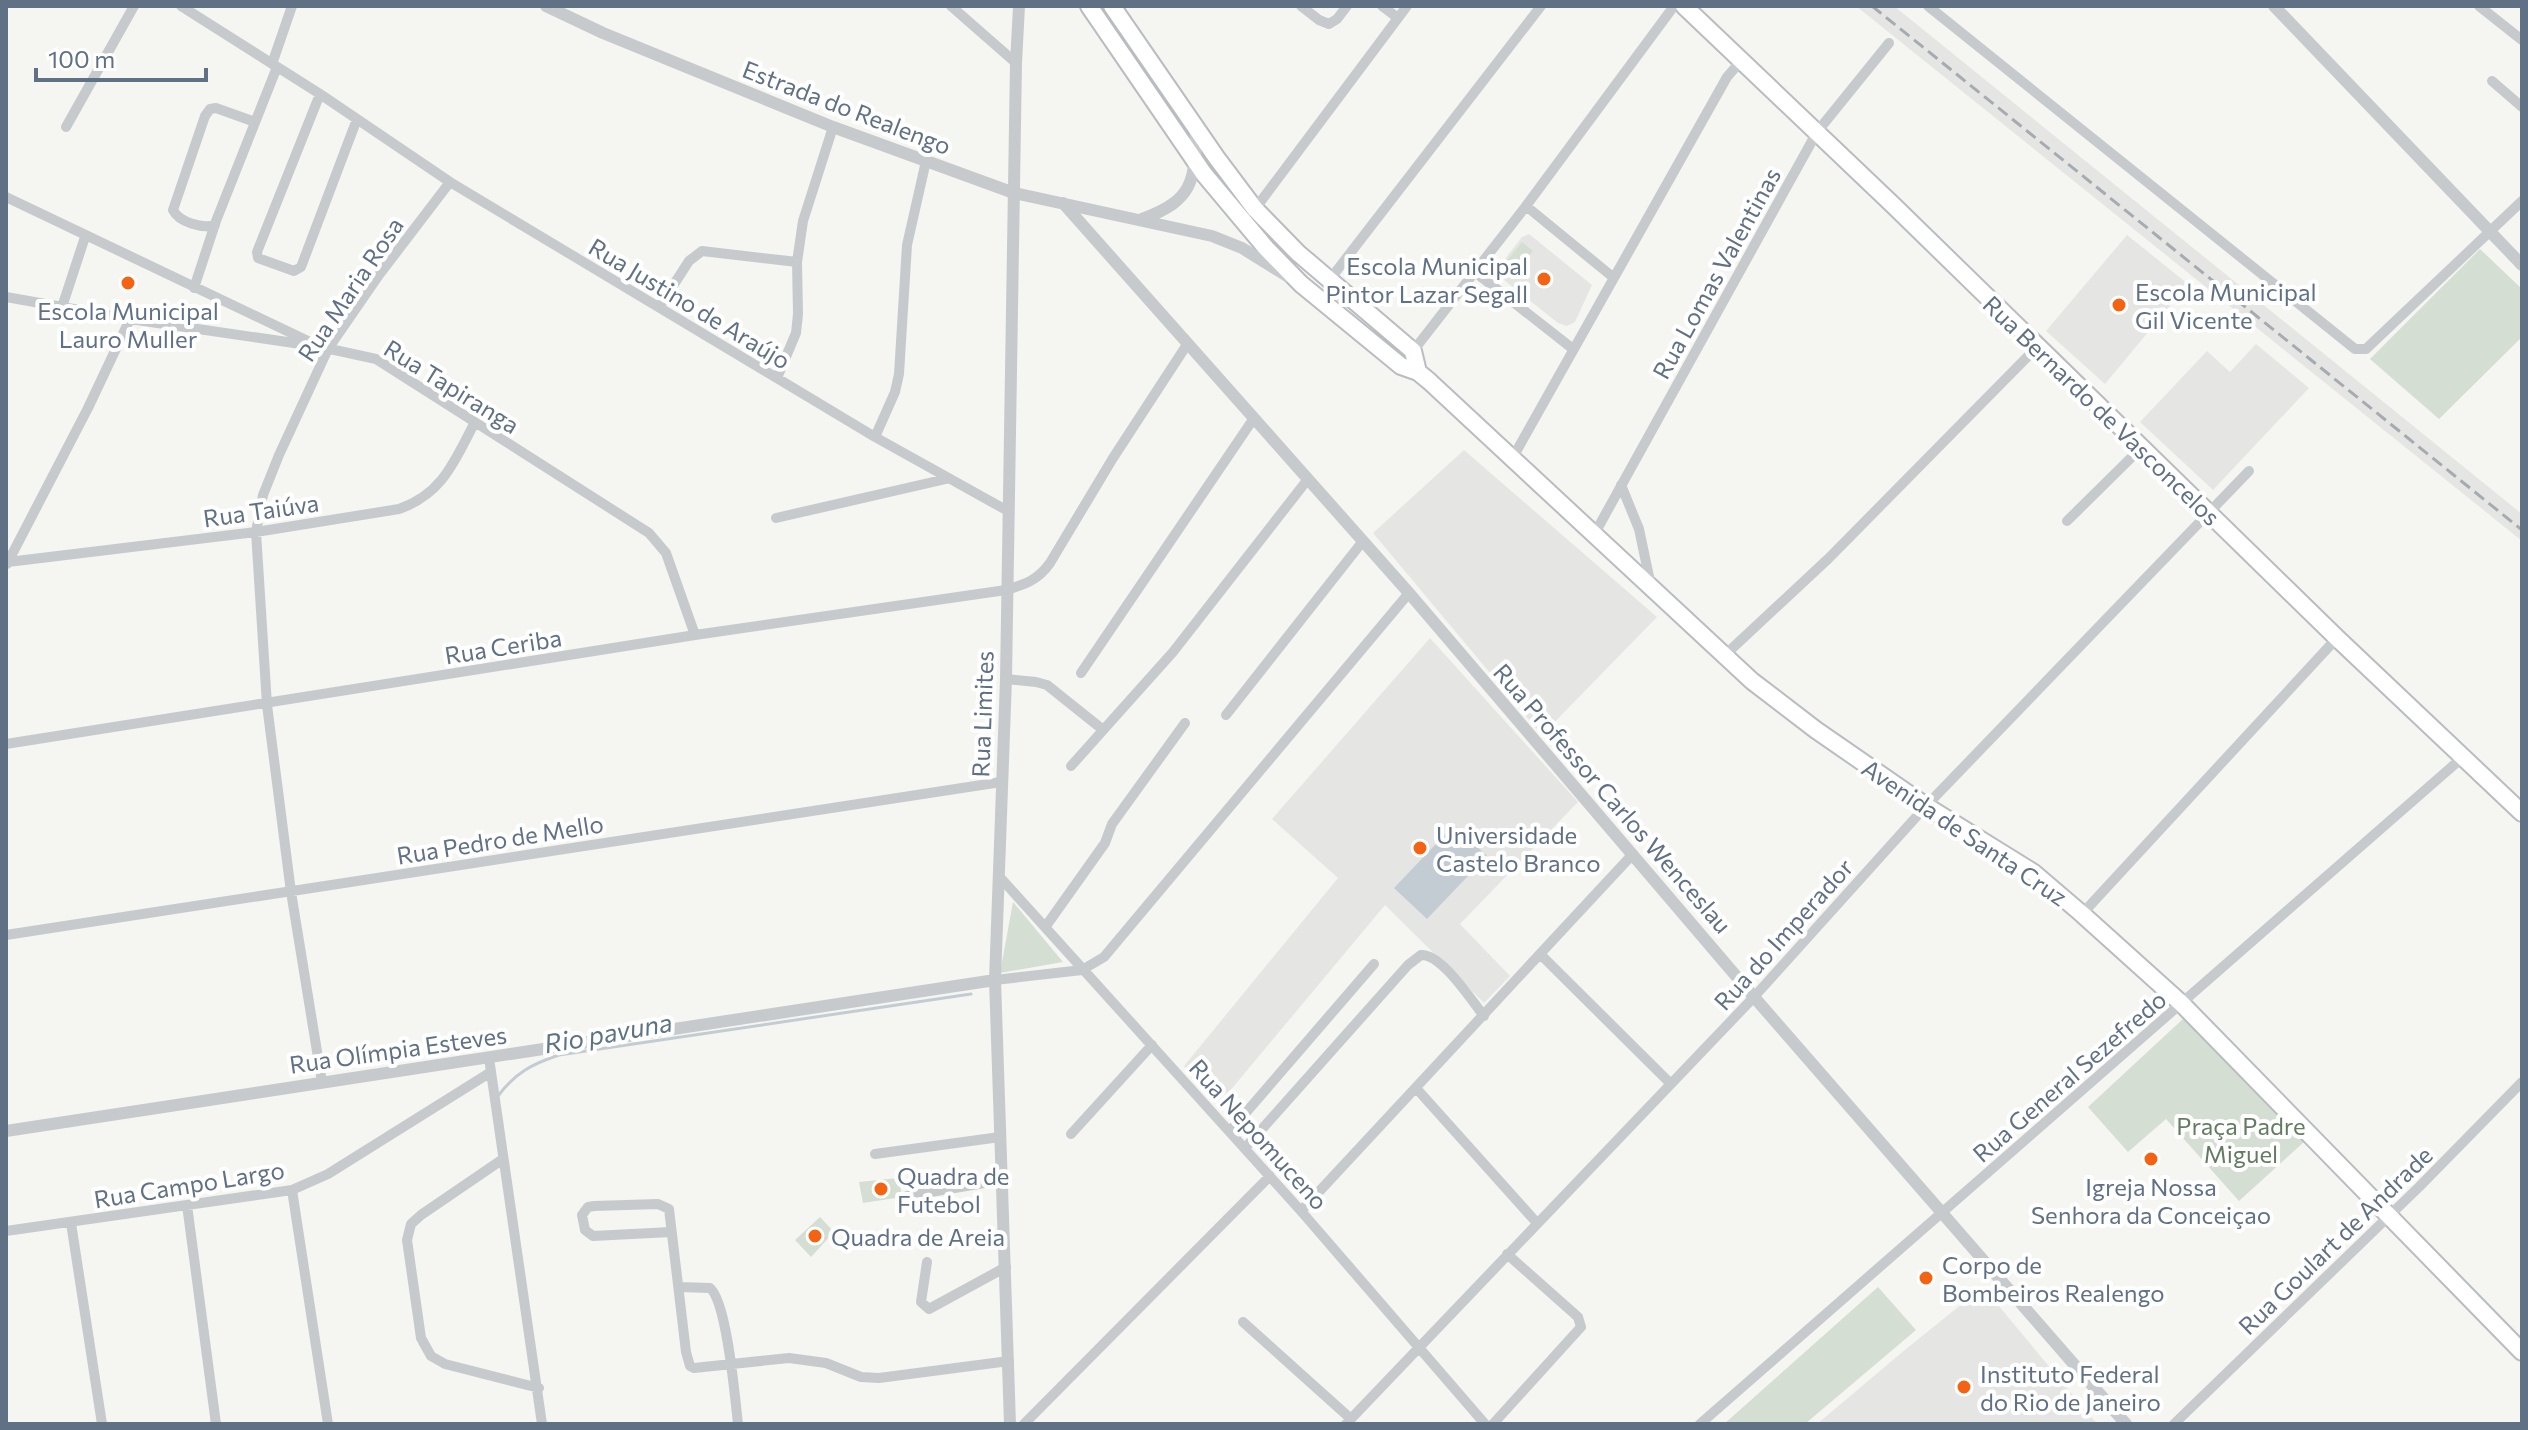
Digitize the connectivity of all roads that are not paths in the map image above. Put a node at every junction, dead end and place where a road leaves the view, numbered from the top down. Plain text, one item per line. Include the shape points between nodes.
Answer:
1 (134, 6) edge
2 (181, 6) edge
3 (292, 6) edge
4 (547, 6) edge
5 (951, 6) edge
6 (1019, 6) edge
7 (1089, 6) edge
8 (1112, 6) edge
9 (1301, 6) edge
10 (1347, 6) edge
11 (1382, 6) edge
12 (1407, 6) edge
13 (1541, 6) edge
14 (1674, 6) edge
15 (1684, 6) edge
16 (1928, 6) edge
17 (2479, 6) edge
18 (2278, 10) edge
19 (1398, 18) junction
20 (2522, 40) edge
21 (1889, 43) dead end
22 (1740, 62) junction
23 (1016, 63) junction
24 (274, 66) junction
25 (2492, 81) dead end
26 (320, 94) junction
27 (2522, 107) edge
28 (357, 119) junction
29 (255, 122) junction
30 (66, 127) dead end
31 (833, 127) junction
32 (1196, 129) junction
33 (1817, 132) junction
34 (1194, 160) junction
35 (926, 161) junction
36 (450, 182) junction
37 (1014, 193) junction
38 (6, 197) edge
39 (2522, 201) edge
40 (1063, 203) junction
41 (1526, 206) junction
42 (1255, 209) junction
43 (1110, 213) junction
44 (1142, 219) junction
45 (215, 225) junction
46 (2490, 231) junction
47 (85, 237) junction
48 (1098, 241) junction
49 (797, 262) junction
50 (2522, 265) edge
51 (1475, 272) junction
52 (1331, 278) junction
53 (1614, 278) junction
54 (1301, 284) junction
55 (194, 288) junction
56 (6, 297) edge
57 (660, 306) junction
58 (62, 307) junction
59 (130, 319) junction
60 (2034, 342) junction
61 (1188, 343) junction
62 (325, 348) junction
63 (1573, 349) junction
64 (1413, 351) junction
65 (1401, 366) junction
66 (1418, 372) junction
67 (777, 378) junction
68 (1254, 418) junction
69 (475, 422) junction
70 (875, 437) junction
71 (2142, 447) junction
72 (1512, 459) junction
73 (2249, 471) dead end
74 (946, 479) junction
75 (1308, 479) junction
76 (1621, 485) junction
77 (1008, 511) junction
78 (2209, 513) junction
79 (776, 518) dead end
80 (2067, 521) dead end
81 (256, 532) junction
82 (1595, 533) junction
83 (1363, 541) junction
84 (7, 564) edge
85 (1652, 586) junction
86 (1006, 590) junction
87 (1409, 593) junction
88 (695, 635) junction
89 (2337, 638) junction
90 (1725, 655) junction
91 (1081, 673) dead end
92 (1006, 679) junction
93 (267, 705) junction
94 (1226, 715) dead end
95 (1185, 723) dead end
96 (1102, 729) junction
97 (6, 744) edge
98 (2463, 757) junction
99 (1071, 766) dead end
100 (1001, 782) junction
101 (1926, 806) junction
102 (2522, 813) edge
103 (1632, 855) junction
104 (998, 875) junction
105 (291, 892) junction
106 (2082, 914) junction
107 (1046, 926) junction
108 (6, 935) edge
109 (1541, 955) junction
110 (1374, 964) dead end
111 (1082, 970) junction
112 (995, 980) junction
113 (1754, 997) junction
114 (2182, 1004) junction
115 (1484, 1016) junction
116 (1152, 1045) junction
117 (489, 1058) junction
118 (491, 1072) junction
119 (322, 1082) junction
120 (2522, 1082) edge
121 (1671, 1084) junction
122 (1416, 1088) junction
123 (1227, 1128) junction
124 (6, 1131) edge
125 (1071, 1134) dead end
126 (1000, 1137) junction
127 (1245, 1148) junction
128 (875, 1154) dead end
129 (503, 1159) junction
130 (1270, 1176) junction
131 (1002, 1180) junction
132 (292, 1190) junction
133 (907, 1196) dead end
134 (187, 1205) junction
135 (1301, 1211) junction
136 (1941, 1211) junction
137 (2389, 1215) junction
138 (71, 1223) junction
139 (1537, 1223) junction
140 (6, 1231) edge
141 (671, 1232) junction
142 (1507, 1254) junction
143 (927, 1262) dead end
144 (1006, 1267) junction
145 (679, 1287) junction
146 (1243, 1322) dead end
147 (1418, 1348) junction
148 (2522, 1352) edge
149 (1009, 1361) junction
150 (731, 1364) junction
151 (539, 1388) junction
152 (1349, 1422) edge
153 (102, 1424) edge
154 (216, 1424) edge
155 (328, 1424) edge
156 (542, 1424) edge
157 (738, 1424) edge
158 (1014, 1424) edge
159 (1485, 1424) edge
160 (1493, 1424) edge
161 (1700, 1424) edge
162 (2126, 1424) edge
163 (2174, 1424) edge

1 - 30 street
2 - 24 street, Rua Justino de Araújo
3 - 24 street
4 - 31 street, Estrada do Realengo
5 - 23 street
6 - 23 street, Rua Limites
7 - 34 main road, Avenida de Santa Cruz
8 - 32 main road
9 - 10 street via 1329,24
11 - 19 street
12 - 19 street
13 - 52 street
14 - 41 street
15 - 22 main road, Rua Bernardo de Vasconcelos
16 - 46 street via 2355,349 2366,349
17 - 20 street
18 - 46 street
19 - 42 street
21 - 33 street, Rua Lomas Valentinas
22 - 33 main road, Rua Bernardo de Vasconcelos
22 - 53 street
23 - 37 street, Rua Limites
24 - 26 street, Rua Justino de Araújo
24 - 29 street
25 - 27 street
26 - 28 street, Rua Justino de Araújo
26 - 28 street via 258,258 294,271 301,267
28 - 36 street, Rua Justino de Araújo
29 - 45 street
29 - 45 street via 216,108 205,116 173,210 181,219
31 - 35 street, Estrada do Realengo
31 - 49 street via 806,208
32 - 34 street
32 - 42 main road
33 - 60 main road, Rua Bernardo de Vasconcelos
33 - 76 street, Rua Lomas Valentinas
34 - 44 street via 1192,178 1176,204
34 - 54 main road, Avenida de Santa Cruz
35 - 37 street, Estrada do Realengo
35 - 70 street via 907,245 899,374
36 - 57 street, Rua Justino de Araújo
36 - 62 street, Rua Maria Rosa
37 - 40 street, Estrada do Realengo
37 - 77 street, Rua Limites
38 - 47 street
39 - 46 street
40 - 43 street, Estrada do Realengo
40 - 48 street, Rua Professor Carlos Wenceslau
41 - 51 street
41 - 53 street
42 - 52 main road
43 - 44 street, Estrada do Realengo
43 - 48 street via 1097,221
44 - 54 street, Estrada do Realengo via 1229,241
45 - 55 street
46 - 50 street
47 - 55 street
47 - 58 street
48 - 61 street, Rua Professor Carlos Wenceslau
49 - 57 street via 702,251 689,261
49 - 67 street via 796,333
51 - 63 street
51 - 64 street
52 - 64 main road
53 - 63 street
54 - 65 main road, Avenida de Santa Cruz
55 - 62 street
56 - 58 street, Rua Tapiranga
57 - 67 street, Rua Justino de Araújo
58 - 59 street, Rua Tapiranga
59 - 62 street, Rua Tapiranga
59 - 84 street
60 - 71 main road, Rua Bernardo de Vasconcelos
60 - 90 street via 1829,558
61 - 68 street, Rua Professor Carlos Wenceslau
61 - 86 street, Rua Ceriba via 1041,576
62 - 69 street, Rua Tapiranga via 376,359
62 - 81 street, Rua Maria Rosa via 263,495
63 - 72 street
64 - 65 street
64 - 66 main road
65 - 66 main road, Avenida de Santa Cruz
66 - 72 main road, Avenida de Santa Cruz
67 - 70 street, Rua Justino de Araújo
68 - 75 street, Rua Professor Carlos Wenceslau
68 - 91 street
69 - 81 street, Rua Taiúva via 442,480 415,504
69 - 88 street, Rua Tapiranga via 658,541
70 - 74 street, Rua Justino de Araújo
71 - 78 main road, Rua Bernardo de Vasconcelos
71 - 80 street
72 - 82 main road, Avenida de Santa Cruz
73 - 78 street, Rua do Imperador
74 - 77 street, Rua Justino de Araújo
74 - 79 street
75 - 83 street, Rua Professor Carlos Wenceslau
75 - 96 street via 1173,652
76 - 82 street, Rua Lomas Valentinas
76 - 85 street via 1639,529
77 - 86 street, Rua Limites
78 - 89 main road, Rua Bernardo de Vasconcelos
78 - 101 street, Rua do Imperador
81 - 84 street, Rua Taiúva
81 - 93 street, Rua Maria Rosa
82 - 85 main road, Avenida de Santa Cruz
83 - 87 street, Rua Professor Carlos Wenceslau
83 - 94 street
85 - 90 main road, Avenida de Santa Cruz
86 - 88 street, Rua Ceriba
86 - 92 street, Rua Limites
87 - 103 street, Rua Professor Carlos Wenceslau
87 - 111 street via 1112,948
88 - 93 street, Rua Ceriba
89 - 98 main road, Rua Bernardo de Vasconcelos
89 - 106 street
90 - 101 main road, Avenida de Santa Cruz via 1783,705
92 - 96 street via 1047,685
92 - 100 street, Rua Limites
93 - 97 street, Rua Ceriba
93 - 105 street, Rua Maria Rosa
95 - 107 street
96 - 99 street
98 - 102 main road, Rua Bernardo de Vasconcelos
98 - 114 street, Rua General Sezefredo
100 - 104 street, Rua Limites
100 - 105 street, Rua Pedro de Mello
101 - 106 main road, Avenida de Santa Cruz via 2034,873
101 - 113 street, Rua do Imperador
103 - 109 street
103 - 113 street, Rua Professor Carlos Wenceslau
104 - 107 street, Rua Nepomuceno
104 - 112 street, Rua Limites
105 - 108 street, Rua Pedro de Mello
105 - 119 street, Rua Maria Rosa
106 - 114 main road, Avenida de Santa Cruz
107 - 111 street, Rua Nepomuceno
109 - 115 street
109 - 121 street
110 - 123 street
111 - 112 street, Rua Olímpia Esteves
111 - 116 street, Rua Nepomuceno
112 - 117 street, Rua Olímpia Esteves
112 - 126 street, Rua Limites
113 - 121 street, Rua do Imperador
113 - 136 street, Rua Professor Carlos Wenceslau
114 - 136 street, Rua General Sezefredo
114 - 137 main road, Avenida de Santa Cruz
115 - 122 street
115 - 127 street via 1452,976 1431,956 1421,955
116 - 123 street, Rua Nepomuceno
116 - 125 street
117 - 118 street
117 - 119 street, Rua Olímpia Esteves
118 - 129 street
118 - 132 street, Rua Campo Largo via 328,1174
119 - 124 street, Rua Olímpia Esteves
120 - 137 street, Rua Goulart de Andrade
121 - 139 street, Rua do Imperador
122 - 135 street
122 - 139 street
123 - 127 street, Rua Nepomuceno
126 - 128 street
126 - 131 street, Rua Limites
127 - 130 street, Rua Nepomuceno
129 - 151 street
129 - 151 street via 411,1224 407,1240 421,1338 431,1356 445,1364
130 - 135 street, Rua Nepomuceno
130 - 158 street
131 - 133 street
131 - 144 street, Rua Limites
132 - 134 street, Rua Campo Largo
132 - 155 street
134 - 138 street, Rua Campo Largo
134 - 154 street
135 - 147 street, Rua Nepomuceno
136 - 161 street, Rua General Sezefredo
136 - 162 street, Rua Professor Carlos Wenceslau
137 - 148 main road, Avenida de Santa Cruz
137 - 163 street, Rua Goulart de Andrade
138 - 140 street, Rua Campo Largo
138 - 153 street
139 - 142 street, Rua do Imperador
141 - 141 street via 664,1205 594,1206 582,1215 585,1230 593,1236
141 - 145 street
142 - 147 street, Rua do Imperador
142 - 160 street via 1578,1317 1581,1327
143 - 144 street via 921,1302 929,1309
144 - 149 street, Rua Limites
145 - 150 street via 714,1291
145 - 150 street via 690,1366
146 - 152 street
147 - 152 street, Rua do Imperador
147 - 159 street, Rua Nepomuceno
149 - 150 street via 879,1378 789,1358
149 - 158 street, Rua Limites
150 - 157 street
151 - 156 street

